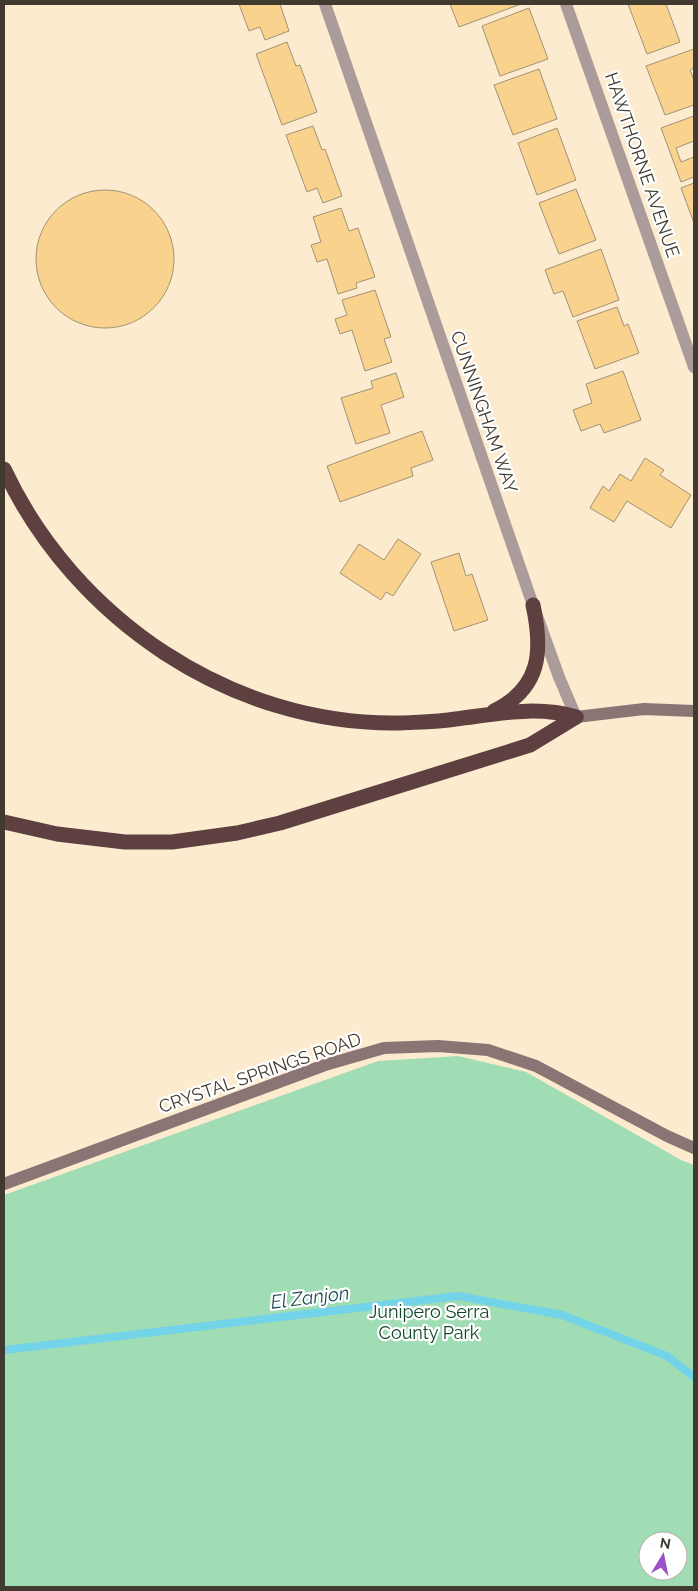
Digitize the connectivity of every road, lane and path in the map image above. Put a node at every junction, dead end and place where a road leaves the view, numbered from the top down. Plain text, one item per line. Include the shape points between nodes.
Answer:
1 (325, 4) edge
2 (566, 4) edge
3 (694, 367) edge
4 (4, 469) edge
5 (533, 605) junction
6 (694, 711) edge
7 (481, 716) junction
8 (576, 717) junction
9 (4, 822) edge
10 (694, 1148) edge
11 (4, 1184) edge

1 - 5 street, CUNNINGHAM WAY
2 - 3 street, HAWTHORNE AVENUE
4 - 7 highway via 22,504 67,570 144,640 203,676 275,705 340,719 404,723
5 - 7 highway via 538,636 534,672 514,700
5 - 8 street, CUNNINGHAM WAY
6 - 8 street via 644,709
7 - 8 highway via 539,711
8 - 9 highway via 530,745 280,824 237,833 186,840 125,842 57,834
10 - 11 street, CRYSTAL SPRINGS ROAD via 536,1066 488,1050 438,1046 384,1048 325,1065

